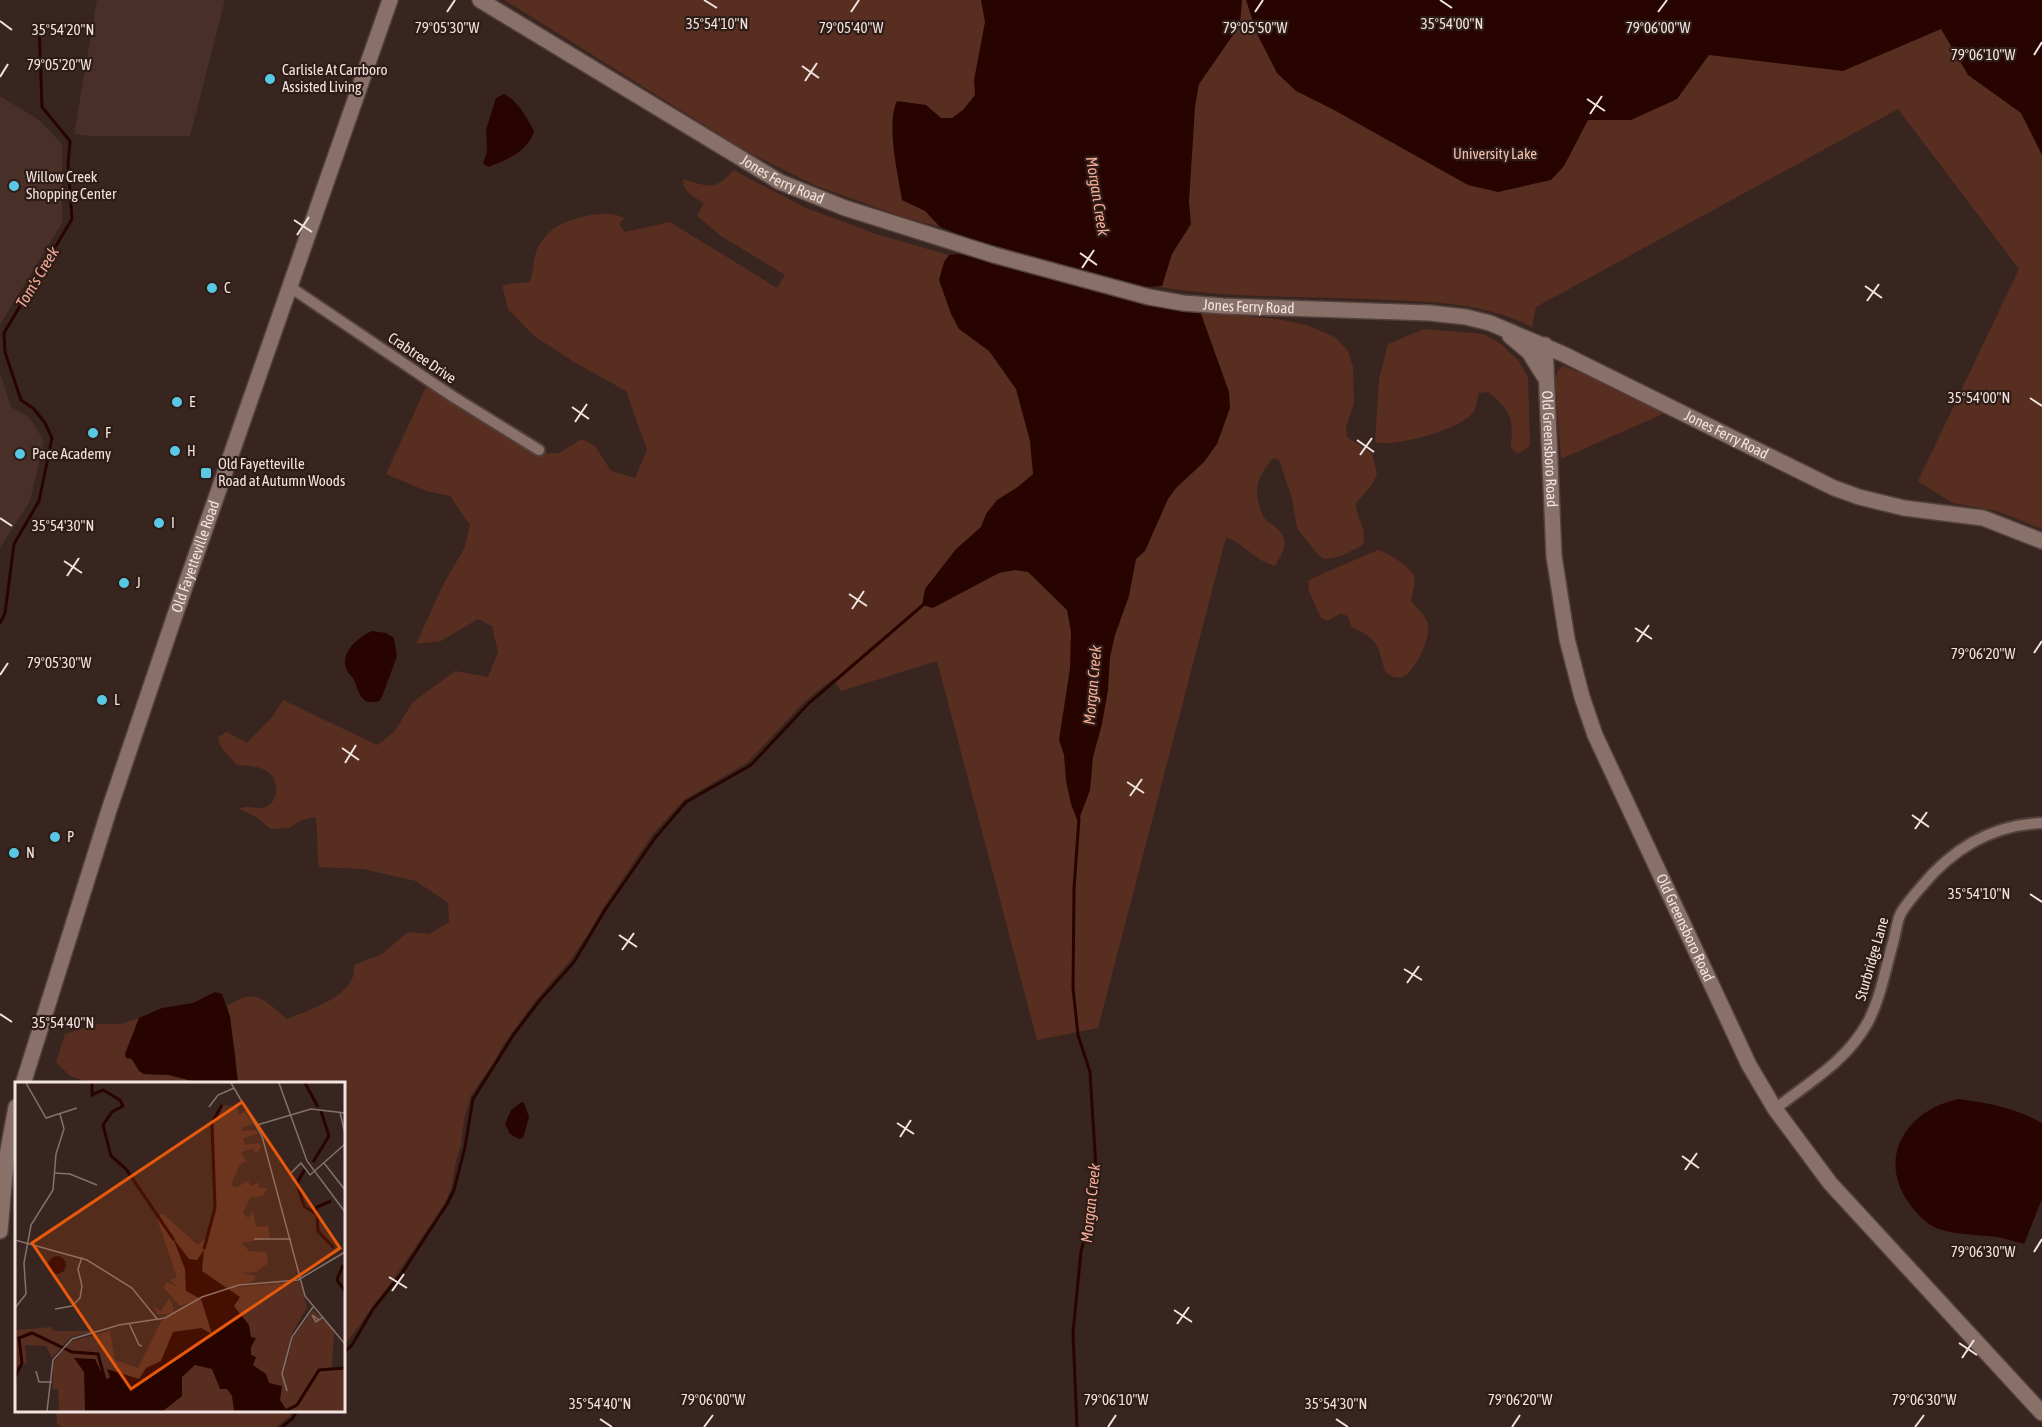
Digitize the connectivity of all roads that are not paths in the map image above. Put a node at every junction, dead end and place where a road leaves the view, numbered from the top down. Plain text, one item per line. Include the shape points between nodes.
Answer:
1 (390, 0) edge
2 (480, 0) edge
3 (290, 287) junction
4 (1490, 323) junction
5 (1545, 345) junction
6 (1546, 382) junction
7 (538, 450) dead end
8 (2042, 541) edge
9 (2042, 823) edge
10 (23, 1082) edge
11 (1775, 1109) junction
12 (15, 1112) edge
13 (1, 1202) edge
14 (0, 1231) edge
15 (2042, 1413) edge

1 - 3 street, Old Fayetteville Road
2 - 4 street, Jones Ferry Road via 780,182 845,208 994,255 1149,297 1223,306 1430,313
3 - 7 street, Crabtree Drive
3 - 10 street, Old Fayetteville Road via 114,795
4 - 5 street, Jones Ferry Road
4 - 6 street via 1529,352
5 - 6 street, Old Greensboro Road
5 - 8 street, Jones Ferry Road via 1834,488 1904,508 1983,518
6 - 11 street, Old Greensboro Road via 1555,566 1582,697 1604,757 1734,1035
9 - 11 street, Sturbridge Lane via 1988,834 1955,852 1933,872 1901,914 1876,1003 1854,1044 1826,1072
11 - 15 street, Old Greensboro Road via 1830,1183
12 - 13 street
13 - 14 street

